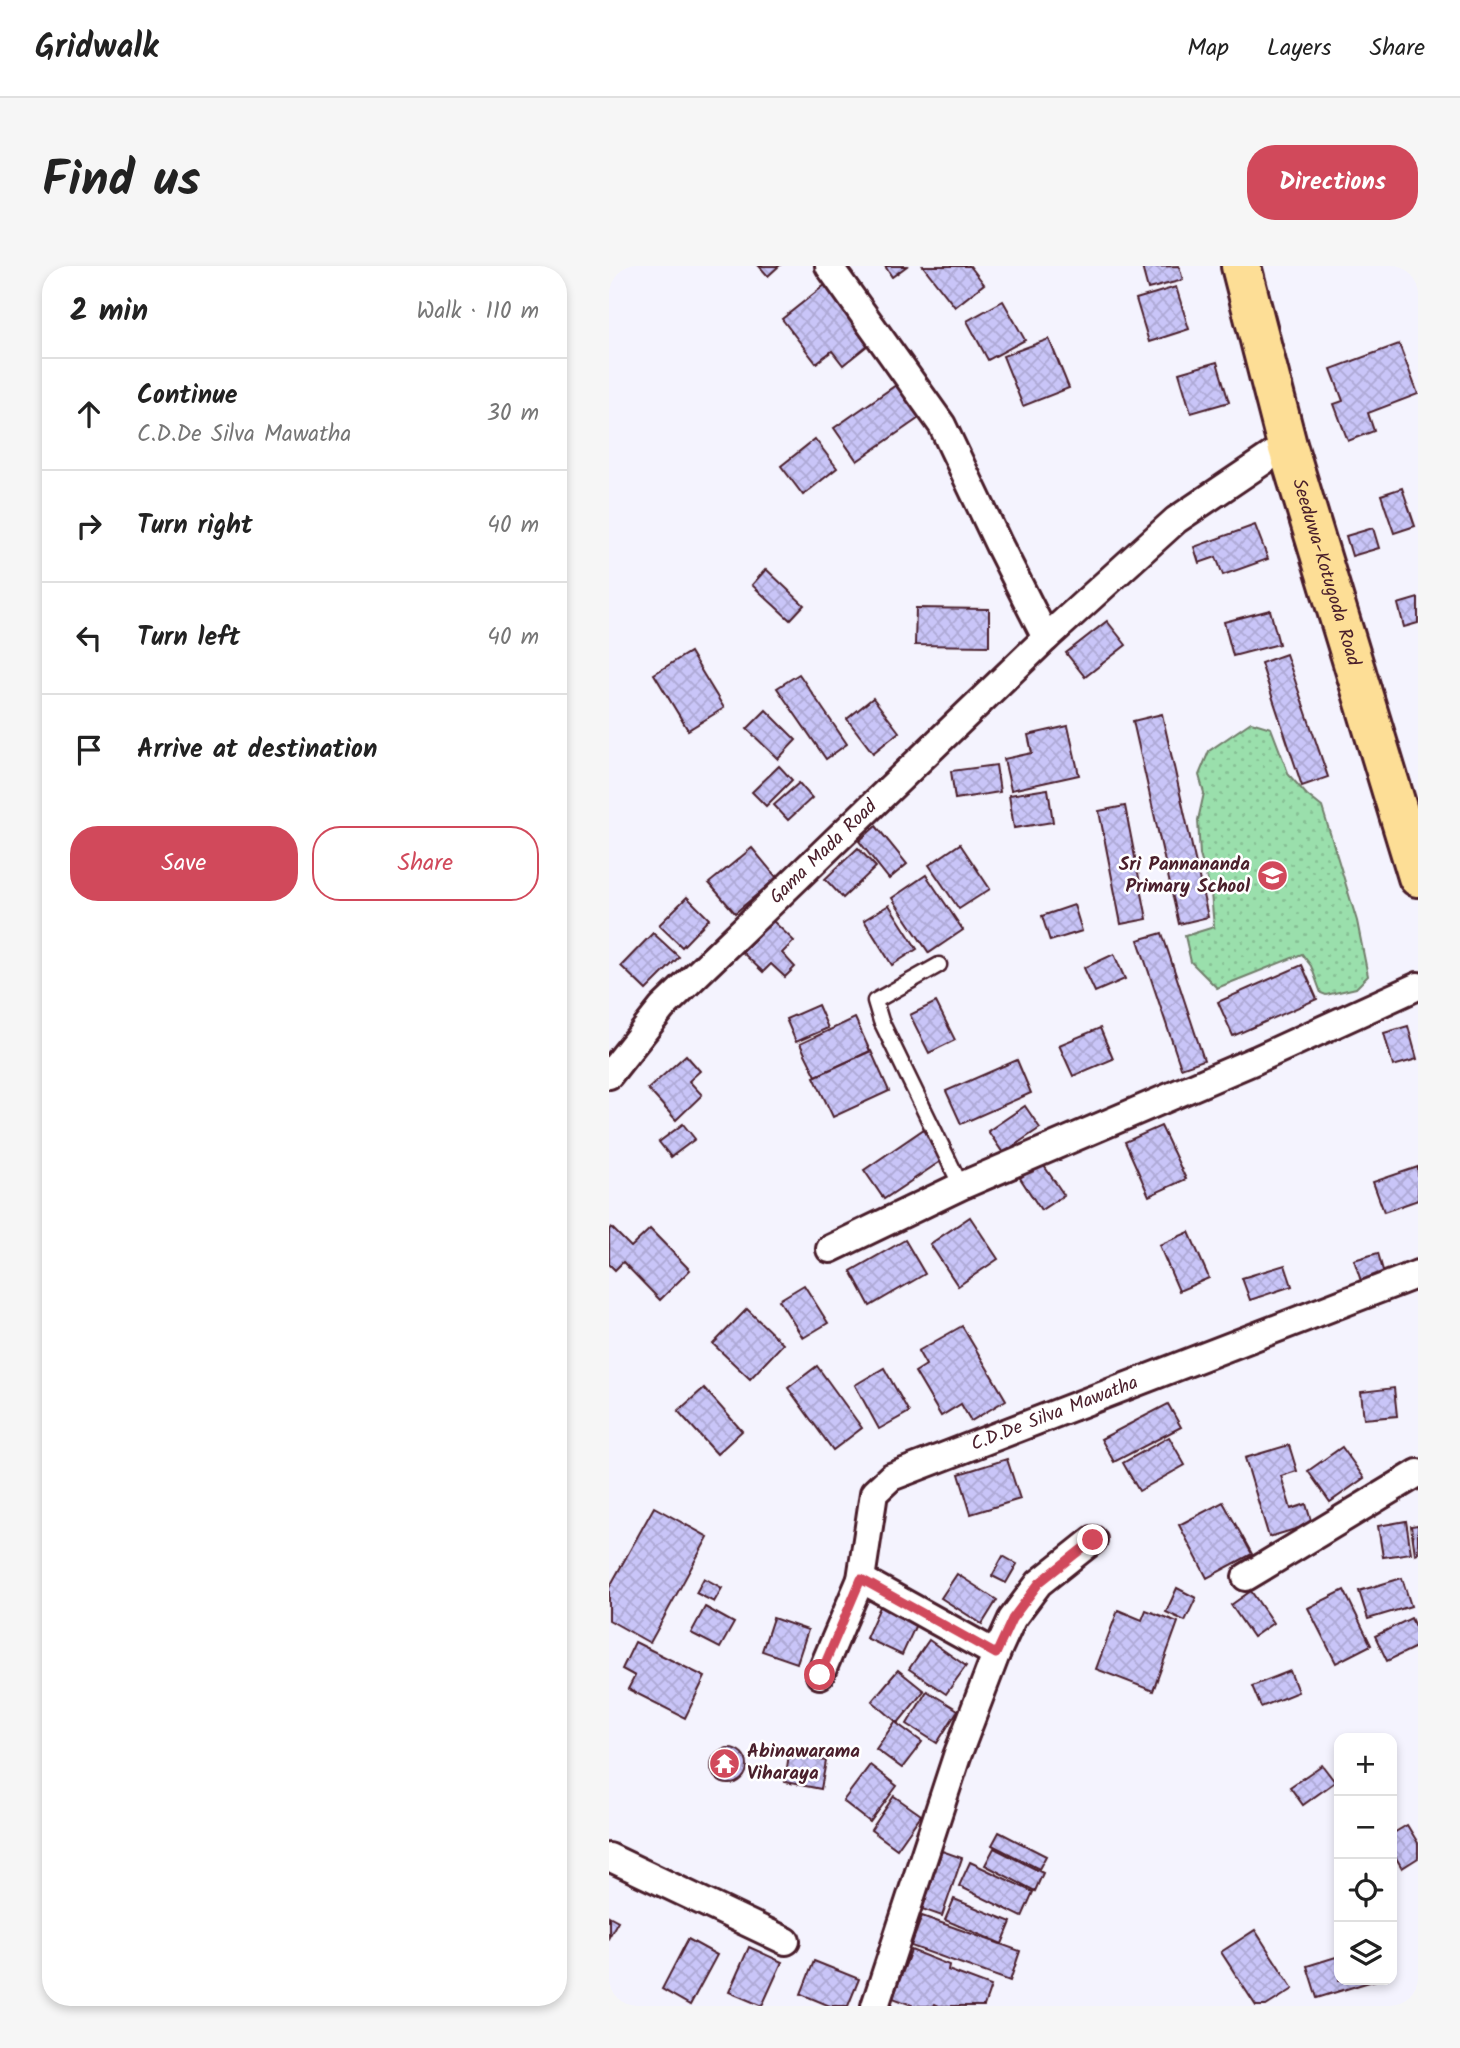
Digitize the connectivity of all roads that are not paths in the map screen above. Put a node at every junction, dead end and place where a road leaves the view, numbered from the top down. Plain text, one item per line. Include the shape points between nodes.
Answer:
1 (829, 266) edge
2 (1241, 266) edge
3 (1287, 445) junction
4 (1046, 638) junction
5 (1418, 877) edge
6 (939, 965) dead end
7 (1418, 986) edge
8 (609, 1075) edge
9 (961, 1186) junction
10 (830, 1249) dead end
11 (1418, 1273) edge
12 (1418, 1474) edge
13 (1093, 1540) dead end
14 (1246, 1577) dead end
15 (861, 1579) junction
16 (996, 1654) junction
17 (820, 1675) dead end
18 (609, 1857) edge
19 (786, 1941) dead end
20 (875, 2006) edge

1 - 4 street via 941,425
2 - 3 main road, Seeduwa-Kotugoda Road
3 - 4 street, Gama Mada Road via 1176,520
3 - 5 main road, Seeduwa-Kotugoda Road
4 - 8 street, Gama Mada Road via 662,1008
6 - 9 lane via 875,1000
7 - 9 street
9 - 10 street
11 - 15 street, C.D.De Silva Mawatha via 891,1477 874,1493
12 - 14 street
13 - 16 street via 1039,1583 1012,1619
15 - 16 street
15 - 17 street, C.D.De Silva Mawatha
16 - 20 street via 957,1756
18 - 19 street

